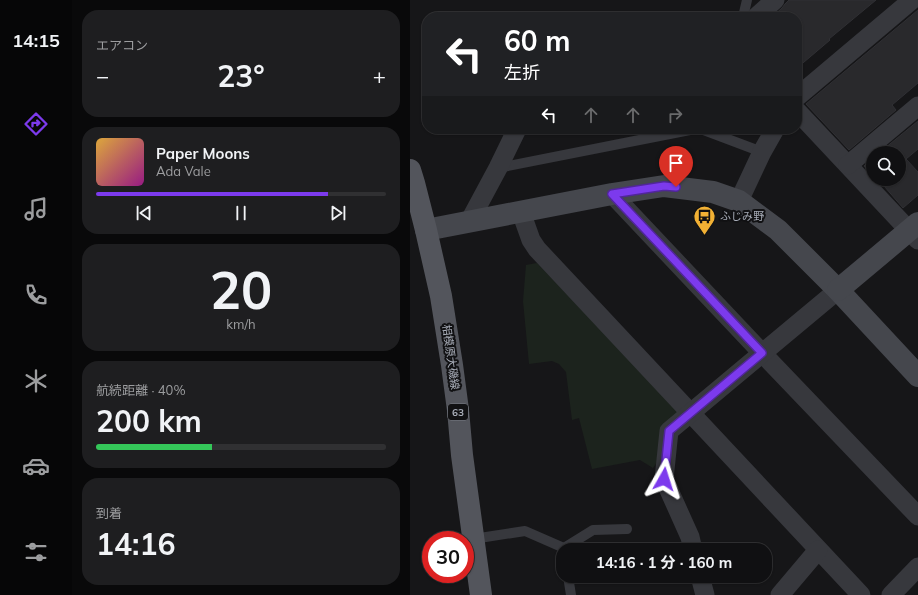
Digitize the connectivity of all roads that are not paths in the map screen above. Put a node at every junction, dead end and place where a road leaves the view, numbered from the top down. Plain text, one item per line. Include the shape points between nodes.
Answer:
1 (747, 0) edge
2 (776, 0) edge
3 (912, 0) edge
4 (744, 12) edge
5 (762, 12) edge
6 (802, 93) edge
7 (918, 106) edge
8 (802, 116) edge
9 (515, 134) edge
10 (670, 134) edge
11 (714, 134) edge
12 (772, 134) edge
13 (762, 152) junction
14 (848, 165) junction
15 (498, 168) junction
16 (410, 170) edge
17 (612, 194) junction
18 (740, 201) junction
19 (521, 212) junction
20 (469, 222) junction
21 (426, 230) junction
22 (915, 231) edge
23 (838, 290) junction
24 (762, 353) junction
25 (918, 376) edge
26 (691, 413) junction
27 (918, 516) edge
28 (627, 529) dead end
29 (472, 531) edge
30 (474, 539) edge
31 (573, 543) edge
32 (691, 543) edge
33 (556, 545) edge
34 (474, 546) edge
35 (818, 550) junction
36 (918, 567) edge
37 (569, 583) edge
38 (702, 583) edge
39 (481, 595) edge
40 (571, 595) edge
41 (705, 595) edge
42 (780, 595) edge
43 (861, 595) edge
44 (891, 595) edge

1 - 4 lane
2 - 5 street
3 - 6 street
7 - 14 street
8 - 14 street
9 - 15 street
10 - 15 lane
11 - 13 lane
12 - 13 street
13 - 18 street
14 - 22 street
15 - 20 street
16 - 21 main road, 相模原大磯線 / 63
17 - 18 street via 664,186 713,192
17 - 19 street
17 - 24 street
18 - 23 street via 778,230
19 - 20 street
19 - 26 street via 537,249
20 - 21 street
21 - 29 main road, 相模原大磯線 / 63 via 441,296 452,365
22 - 23 street
23 - 24 street
23 - 25 street
24 - 26 street
24 - 27 street
26 - 32 street via 669,431 664,479
26 - 35 street
28 - 31 lane via 593,530
30 - 33 lane via 525,531
34 - 39 main road, 相模原大磯線 / 63
35 - 42 street
35 - 43 street
36 - 44 street
37 - 40 lane
38 - 41 street

